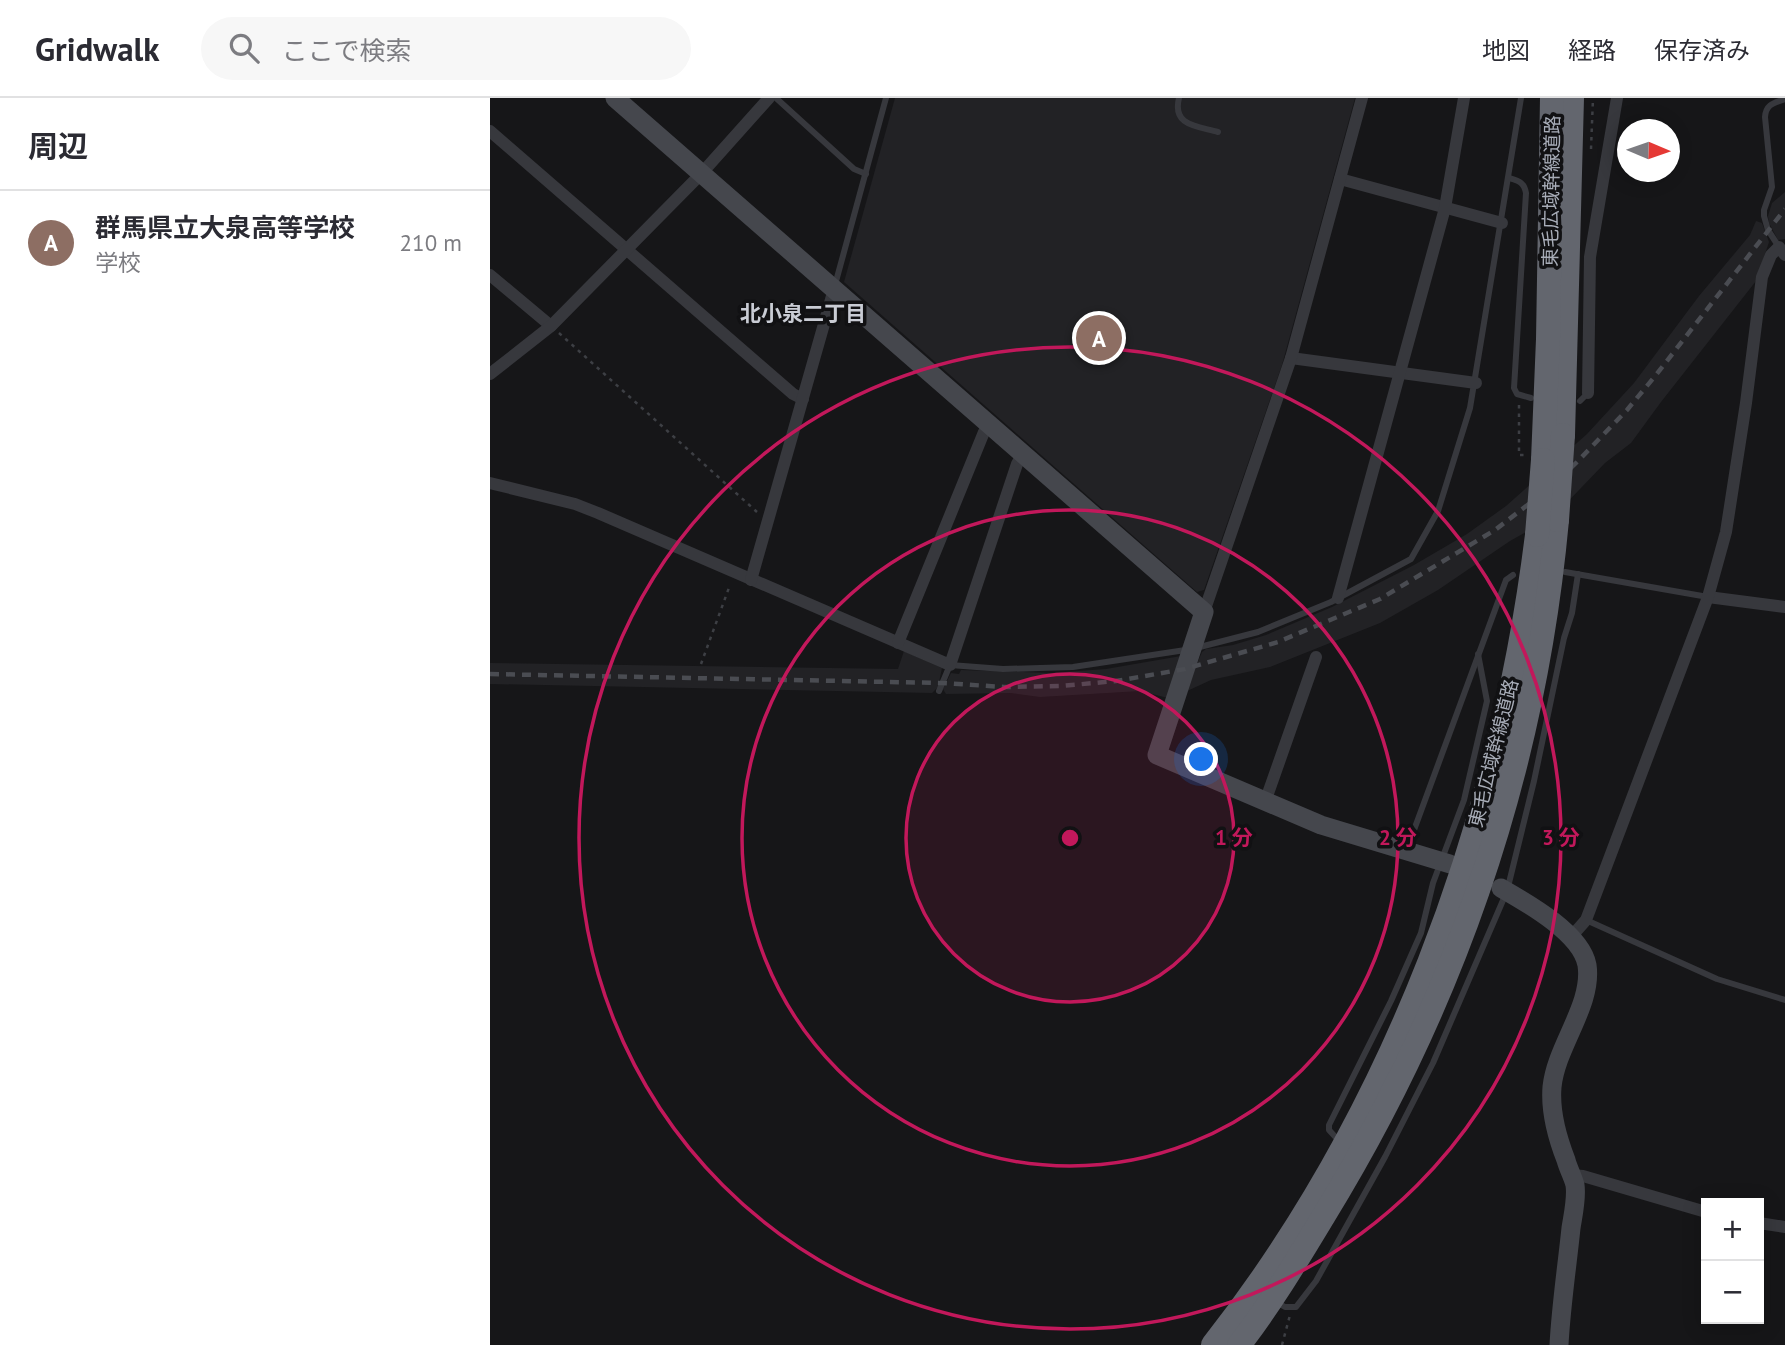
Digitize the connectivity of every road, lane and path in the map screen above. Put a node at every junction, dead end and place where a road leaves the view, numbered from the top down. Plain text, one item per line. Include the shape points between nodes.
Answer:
1 (615, 98) edge
2 (769, 98) edge
3 (776, 98) edge
4 (887, 98) edge
5 (1179, 98) edge
6 (1362, 98) edge
7 (1464, 98) edge
8 (1521, 98) edge
9 (1552, 98) edge
10 (1572, 98) edge
11 (1617, 98) edge
12 (1785, 99) edge
13 (490, 131) edge
14 (1218, 132) dead end
15 (701, 174) junction
16 (866, 174) junction
17 (1509, 178) junction
18 (1340, 179) junction
19 (1445, 208) junction
20 (1502, 223) junction
21 (628, 248) junction
22 (1783, 251) edge
23 (490, 275) edge
24 (834, 289) junction
25 (551, 326) junction
26 (1291, 358) junction
27 (1399, 373) junction
28 (490, 374) edge
29 (1476, 383) junction
30 (1584, 397) dead end
31 (1531, 398) dead end
32 (803, 399) junction
33 (1520, 410) dead end
34 (984, 432) dead end
35 (1534, 452) junction
36 (1022, 455) junction
37 (490, 483) edge
38 (768, 522) junction
39 (1547, 528) junction
40 (1565, 572) dead end
41 (735, 573) junction
42 (1578, 574) junction
43 (1513, 575) dead end
44 (751, 580) junction
45 (1708, 597) junction
46 (1338, 598) junction
47 (1785, 607) edge
48 (1204, 612) junction
49 (898, 643) junction
50 (1192, 649) junction
51 (1478, 654) junction
52 (1316, 657) dead end
53 (701, 664) dead end
54 (950, 665) junction
55 (939, 691) dead end
56 (1265, 802) junction
57 (1406, 850) junction
58 (1445, 862) junction
59 (1504, 889) junction
60 (1586, 920) junction
61 (1571, 937) junction
62 (1785, 1000) edge
63 (1345, 1144) junction
64 (1571, 1175) junction
65 (1701, 1211) edge
66 (1764, 1224) edge
67 (1785, 1227) edge
68 (1282, 1304) junction
69 (1213, 1345) edge
70 (1239, 1345) edge
71 (1282, 1345) edge
72 (1559, 1345) edge

1 - 15 street
2 - 15 street
3 - 16 lane via 854,169
4 - 16 lane
5 - 14 lane via 1177,108 1184,122
6 - 18 street
7 - 19 street
8 - 17 lane
9 - 35 highway, 東毛広域幹線道路 via 1548,339
10 - 39 highway, 東毛広域幹線道路, bridge via 1563,435
11 - 30 street via 1590,257
12 - 22 lane via 1765,111 1772,187 1764,216
13 - 21 street
15 - 21 street
15 - 24 street
16 - 24 lane
17 - 20 lane
17 - 31 lane via 1520,181 1526,193 1514,388 1517,394
18 - 19 street
18 - 26 street
19 - 20 street
19 - 27 street
20 - 29 lane
21 - 25 street
21 - 32 street
22 - 45 street via 1770,255 1762,278 1728,522
23 - 25 street
24 - 32 street
24 - 36 street
25 - 28 street
25 - 38 path
26 - 27 street
26 - 48 street
27 - 29 street
27 - 46 street
29 - 46 lane via 1450,478 1414,556
32 - 38 street
33 - 35 path via 1519,455
34 - 49 street
35 - 39 highway, 東毛広域幹線道路, bridge
36 - 48 street
36 - 54 street
37 - 41 street via 575,504
38 - 44 street
39 - 63 highway, 東毛広域幹線道路 via 1508,704 1455,894 1378,1079
39 - 68 highway, 東毛広域幹線道路 via 1536,668 1511,782 1481,887 1446,981 1396,1089
40 - 42 lane
41 - 44 street
41 - 53 path
42 - 45 lane
42 - 59 lane via 1534,781
43 - 51 lane via 1506,580
44 - 49 street
45 - 47 street
45 - 60 street
46 - 50 lane via 1258,632
48 - 50 street
49 - 54 street
50 - 54 lane via 1073,667
50 - 56 street via 1157,755
51 - 57 lane
51 - 58 lane via 1487,701
52 - 56 street
54 - 55 lane
56 - 57 street via 1321,825
57 - 58 street
58 - 63 lane via 1433,883 1421,933 1329,1125 1336,1139
59 - 61 street
59 - 68 lane via 1433,1063 1385,1157 1300,1304
60 - 61 street
60 - 62 lane via 1717,979
61 - 64 street via 1587,963 1587,981 1557,1061 1551,1102
63 - 69 highway, 東毛広域幹線道路 via 1282,1251
64 - 65 street
64 - 72 street via 1574,1203
66 - 67 street
68 - 70 highway, 東毛広域幹線道路
68 - 71 path

